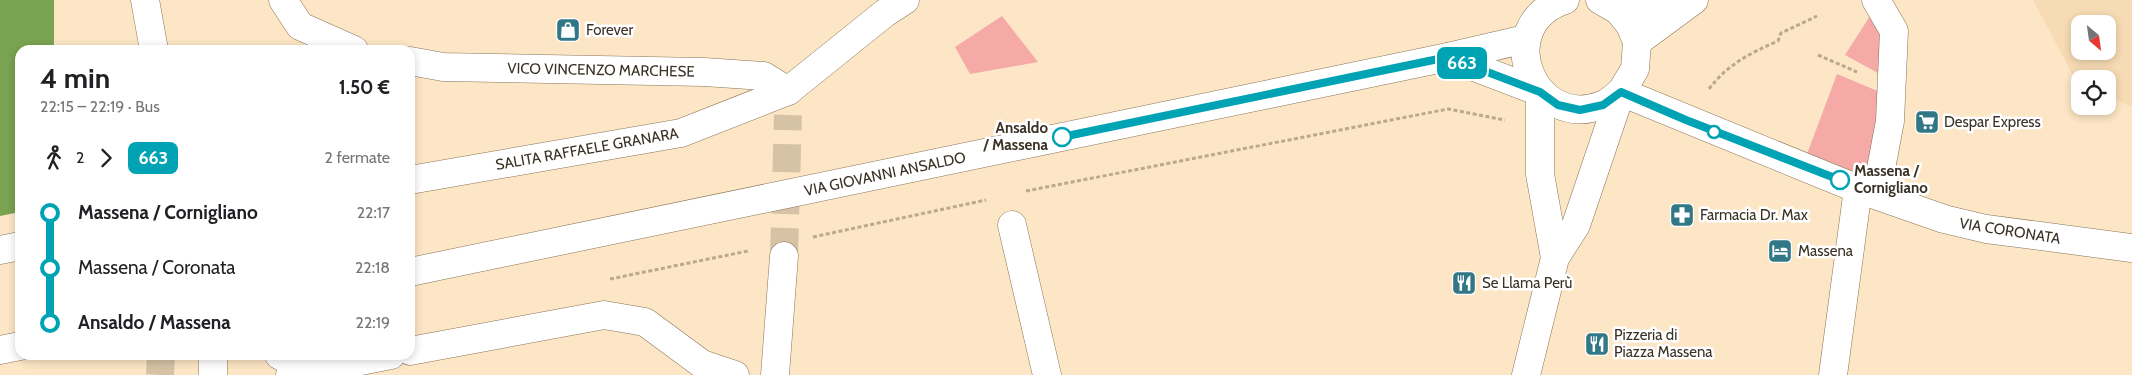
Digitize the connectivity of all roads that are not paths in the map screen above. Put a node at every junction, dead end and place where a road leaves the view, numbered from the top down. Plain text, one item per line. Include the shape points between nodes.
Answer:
1 (145, 0) edge
2 (283, 0) edge
3 (905, 0) edge
4 (1565, 0) edge
5 (1677, 0) edge
6 (1694, 0) edge
7 (1876, 0) edge
8 (1609, 6) edge
9 (1526, 39) junction
10 (1637, 42) junction
11 (153, 45) edge
12 (343, 45) edge
13 (1448, 57) junction
14 (415, 63) edge
15 (1540, 92) junction
16 (1621, 92) junction
17 (788, 103) junction
18 (415, 179) edge
19 (1858, 189) junction
20 (1892, 200) junction
21 (1012, 225) dead end
22 (15, 247) edge
23 (2132, 248) edge
24 (0, 250) edge
25 (784, 256) tunnel mouth
26 (1555, 258) junction
27 (415, 271) edge
28 (15, 347) edge
29 (0, 350) edge
30 (415, 351) edge
31 (212, 360) edge
32 (284, 360) edge
33 (365, 360) edge
34 (298, 373) edge
35 (213, 375) edge
36 (734, 375) edge
37 (775, 375) edge
38 (1047, 375) edge
39 (1526, 375) edge
40 (1833, 375) edge

1 - 11 main road
2 - 12 main road via 300,26
3 - 17 main road, SALITA RAFFAELE GRANARA via 885,13
4 - 9 main road via 1536,18
5 - 8 main road
6 - 10 main road
7 - 20 main road via 1894,31 1890,121 1880,174
8 - 10 main road via 1630,25
9 - 13 main road, VIA GIOVANNI ANSALDO
9 - 15 main road via 1526,67
10 - 16 main road via 1635,69
13 - 15 main road
13 - 27 main road, VIA GIOVANNI ANSALDO
14 - 17 main road, VICO VINCENZO MARCHESE via 443,67 764,76
15 - 16 main road via 1558,105 1580,110 1603,105
15 - 26 main road via 1540,174
16 - 19 main road, VIA CORONATA
16 - 26 main road via 1576,225
17 - 18 main road, SALITA RAFFAELE GRANARA via 681,133
19 - 20 main road, VIA CORONATA
19 - 40 main road
20 - 23 main road, VIA CORONATA via 1944,219 1986,229
21 - 38 main road
22 - 24 main road
25 - 37 main road
26 - 39 main road
28 - 29 main road
30 - 36 main road via 604,315 645,322 702,364
31 - 35 main road
32 - 34 main road
33 - 34 main road

